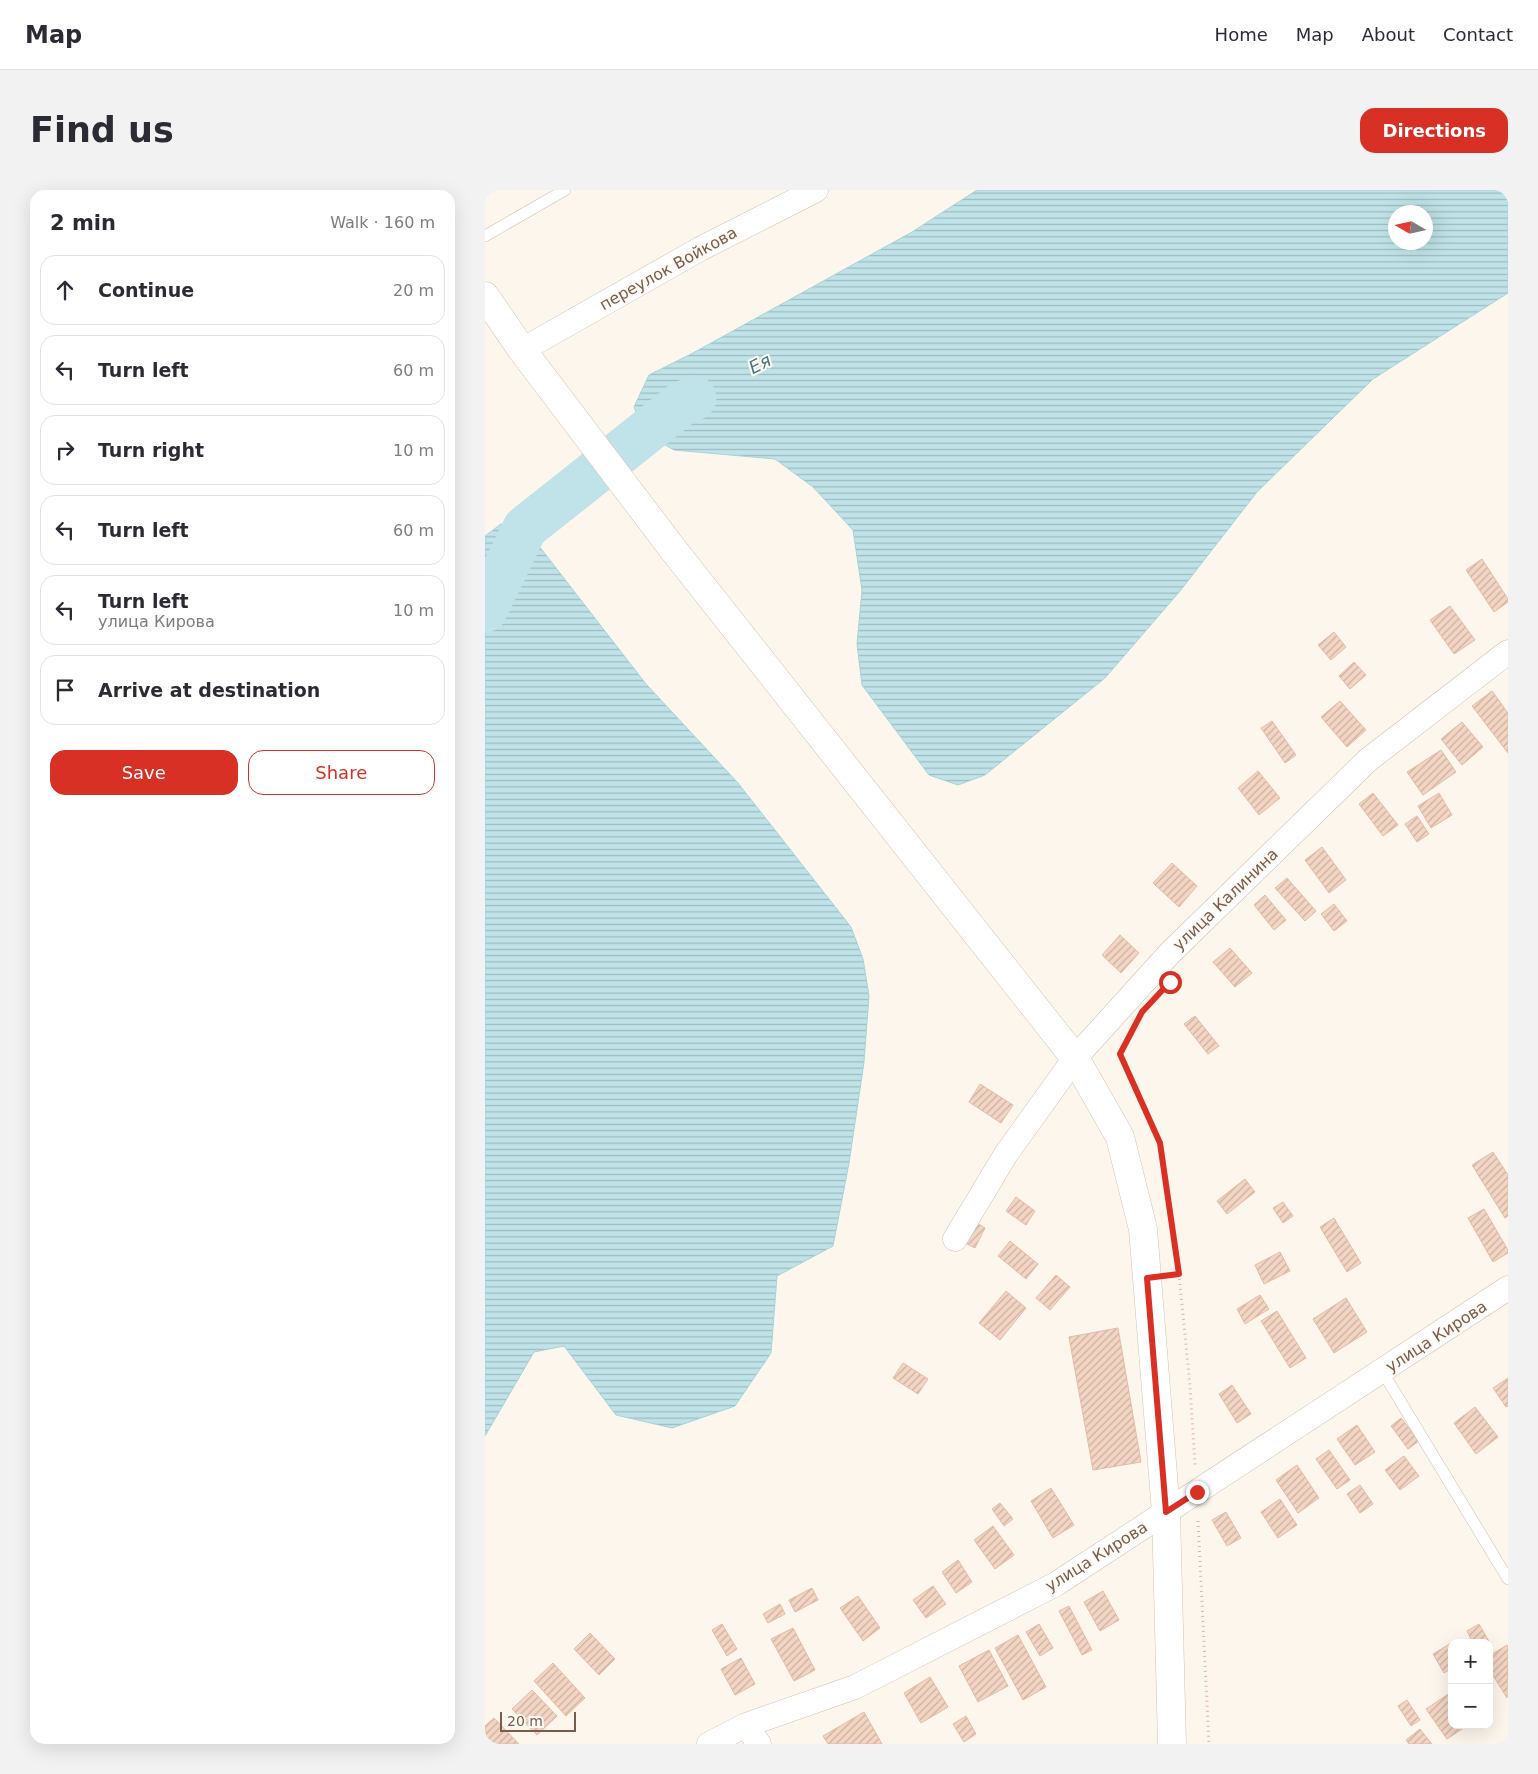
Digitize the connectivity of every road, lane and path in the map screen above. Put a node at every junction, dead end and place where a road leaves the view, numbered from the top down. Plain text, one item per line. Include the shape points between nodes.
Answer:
1 (565, 190) edge
2 (816, 190) edge
3 (485, 236) edge
4 (485, 296) edge
5 (522, 350) junction
6 (1508, 652) edge
7 (1129, 1037) dead end
8 (1075, 1058) junction
9 (955, 1239) dead end
10 (1147, 1278) junction
11 (1508, 1288) edge
12 (1382, 1372) junction
13 (1166, 1512) junction
14 (1508, 1579) edge
15 (753, 1734) edge
16 (709, 1744) edge
17 (1172, 1744) edge

1 - 3 lane
2 - 5 street, переулок Войкова via 700,249
4 - 5 street
5 - 8 street via 672,548
6 - 8 street, улица Калинина via 1368,760 1170,953
7 - 10 path via 1120,1054 1160,1143 1179,1274
8 - 9 street, улица Калинина via 1006,1154
8 - 10 street via 1120,1137 1143,1229
10 - 13 street
11 - 12 street, улица Кирова
12 - 13 street, улица Кирова
12 - 14 lane
13 - 15 street, улица Кирова via 1056,1584 855,1687
13 - 17 street
15 - 16 street, улица Кирова

